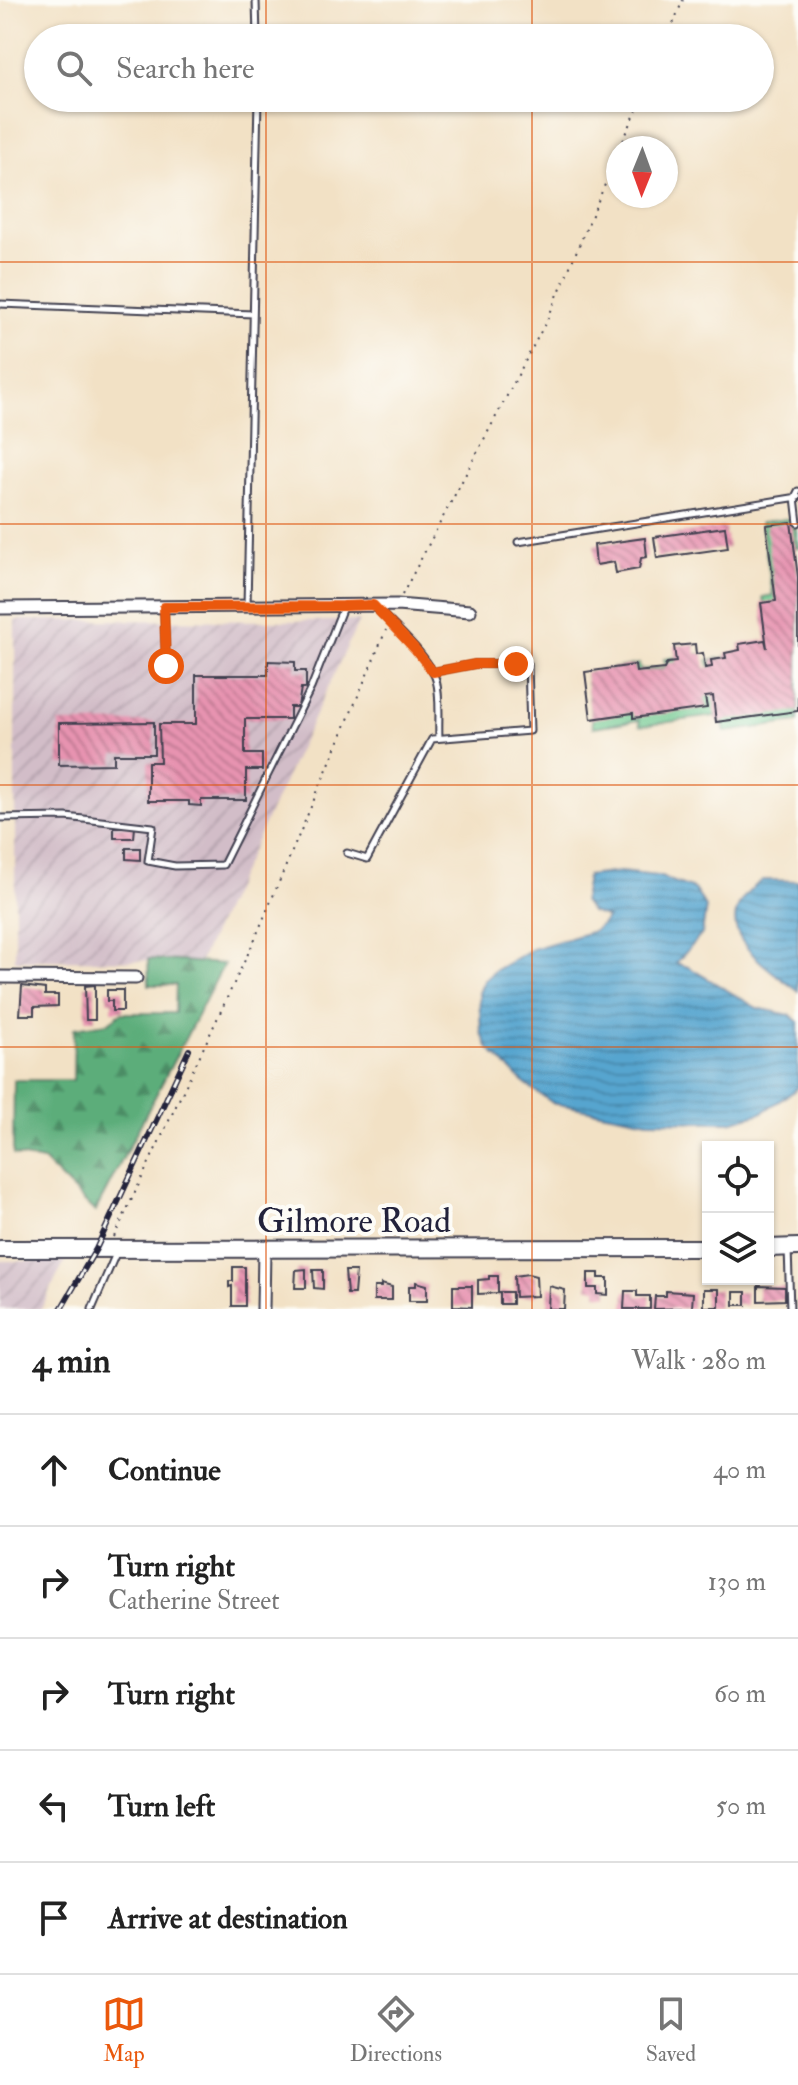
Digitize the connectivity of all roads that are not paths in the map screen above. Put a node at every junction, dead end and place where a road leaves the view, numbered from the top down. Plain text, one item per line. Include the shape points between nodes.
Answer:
1 (256, 0) edge
2 (257, 24) edge
3 (258, 112) edge
4 (0, 304) edge
5 (253, 314) junction
6 (797, 495) edge
7 (798, 523) edge
8 (518, 542) dead end
9 (373, 605) junction
10 (343, 606) junction
11 (164, 607) junction
12 (247, 607) junction
13 (0, 608) edge
14 (470, 611) dead end
15 (166, 666) dead end
16 (433, 672) junction
17 (439, 738) junction
18 (0, 818) edge
19 (347, 853) dead end
20 (0, 977) edge
21 (136, 978) dead end
22 (793, 1247) edge
23 (702, 1248) edge
24 (0, 1249) edge
25 (113, 1249) junction
26 (264, 1250) junction
27 (92, 1309) edge
28 (263, 1309) edge
29 (790, 1309) edge

1 - 2 lane
3 - 5 lane
4 - 5 lane
5 - 12 lane
6 - 7 lane
6 - 8 lane
9 - 10 street
9 - 14 street
9 - 16 lane
10 - 12 street
10 - 18 lane via 311,688 223,865 148,861 153,827 66,817
11 - 12 street
11 - 13 street
11 - 15 lane
16 - 17 lane
16 - 17 lane via 475,664 528,664 530,731
17 - 19 lane via 432,739 367,859
20 - 21 street
22 - 29 lane
23 - 26 main road, Gilmore Road
24 - 25 main road, Gilmore Road
25 - 26 main road, Gilmore Road
25 - 27 lane
26 - 28 street

